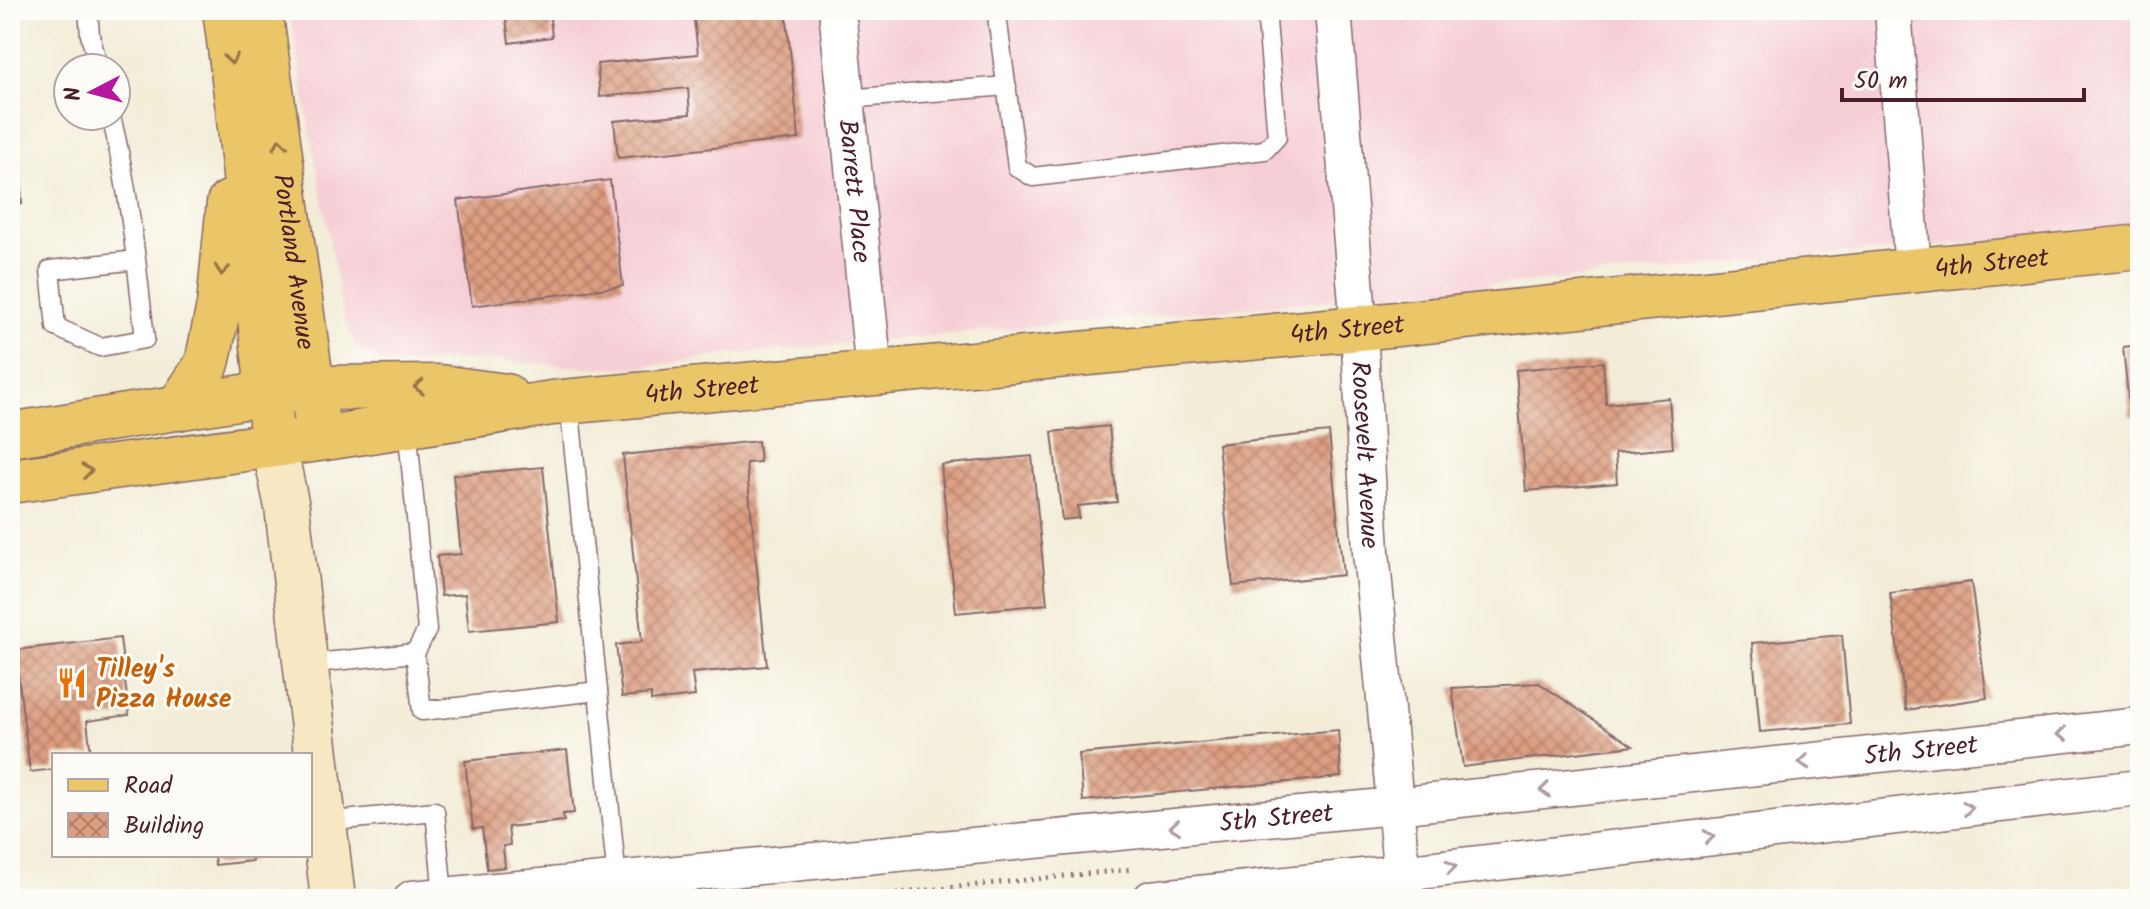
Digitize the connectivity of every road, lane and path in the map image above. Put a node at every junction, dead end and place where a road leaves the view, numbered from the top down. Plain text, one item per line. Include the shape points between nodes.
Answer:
1 (88, 10) edge
2 (225, 10) edge
3 (260, 10) edge
4 (837, 10) edge
5 (1004, 10) edge
6 (1266, 10) edge
7 (1333, 10) edge
8 (1893, 10) edge
9 (95, 52) edge
10 (1007, 86) junction
11 (846, 99) junction
12 (238, 109) junction
13 (115, 132) edge
14 (2140, 247) edge
15 (136, 260) junction
16 (1913, 270) junction
17 (1359, 328) junction
18 (874, 373) junction
19 (312, 388) junction
20 (268, 393) junction
21 (560, 402) junction
22 (178, 408) junction
23 (407, 426) junction
24 (10, 435) edge
25 (319, 439) junction
26 (274, 445) junction
27 (10, 481) edge
28 (287, 507) junction
29 (415, 653) junction
30 (305, 664) junction
31 (598, 691) junction
32 (2140, 726) edge
33 (2140, 788) edge
34 (1395, 806) junction
35 (324, 822) junction
36 (617, 880) junction
37 (1403, 886) edge
38 (428, 898) edge
39 (333, 899) edge
40 (1151, 899) edge

1 - 9 lane
2 -> 12 main road, Portland Avenue
19 -> 3 main road, Portland Avenue
4 - 11 street, Barrett Place
5 - 10 lane via 997,16
6 - 10 lane via 1277,137 1265,150 1033,177 1017,167
7 - 17 street, Roosevelt Avenue
8 - 16 street
10 - 11 lane
11 - 18 street, Barrett Place
12 - 20 main road, Portland Avenue
12 -> 22 main road via 219,305 206,366
13 - 15 lane
14 - 16 main road, 4th Street
15 - 15 lane via 145,339 100,347 56,327 50,270
16 - 17 main road, 4th Street
17 - 18 main road, 4th Street
17 - 34 street, Roosevelt Avenue via 1371,552
18 - 21 main road, 4th Street
19 - 20 main road, 4th Street
21 -> 19 main road, 4th Street via 439,387
19 - 25 main road, Portland Avenue
20 - 22 main road, 4th Street
20 - 26 main road, Portland Avenue
21 - 23 main road, 4th Street
21 - 31 lane
22 - 24 main road, 4th Street
23 - 25 main road, 4th Street
23 - 29 lane via 427,630
25 - 26 main road, 4th Street
25 - 28 street
27 -> 26 main road, 4th Street
26 - 28 street, Portland Avenue
28 - 30 street, Portland Avenue
29 - 30 lane
29 - 31 lane via 422,711
30 - 35 street, Portland Avenue
31 - 36 lane
32 -> 34 street, 5th Street
37 -> 33 street
34 -> 36 street, 5th Street
34 - 37 street, Roosevelt Avenue
35 - 38 lane via 435,811
35 - 39 street, Portland Avenue
36 - 38 street, 5th Street
37 - 40 street

